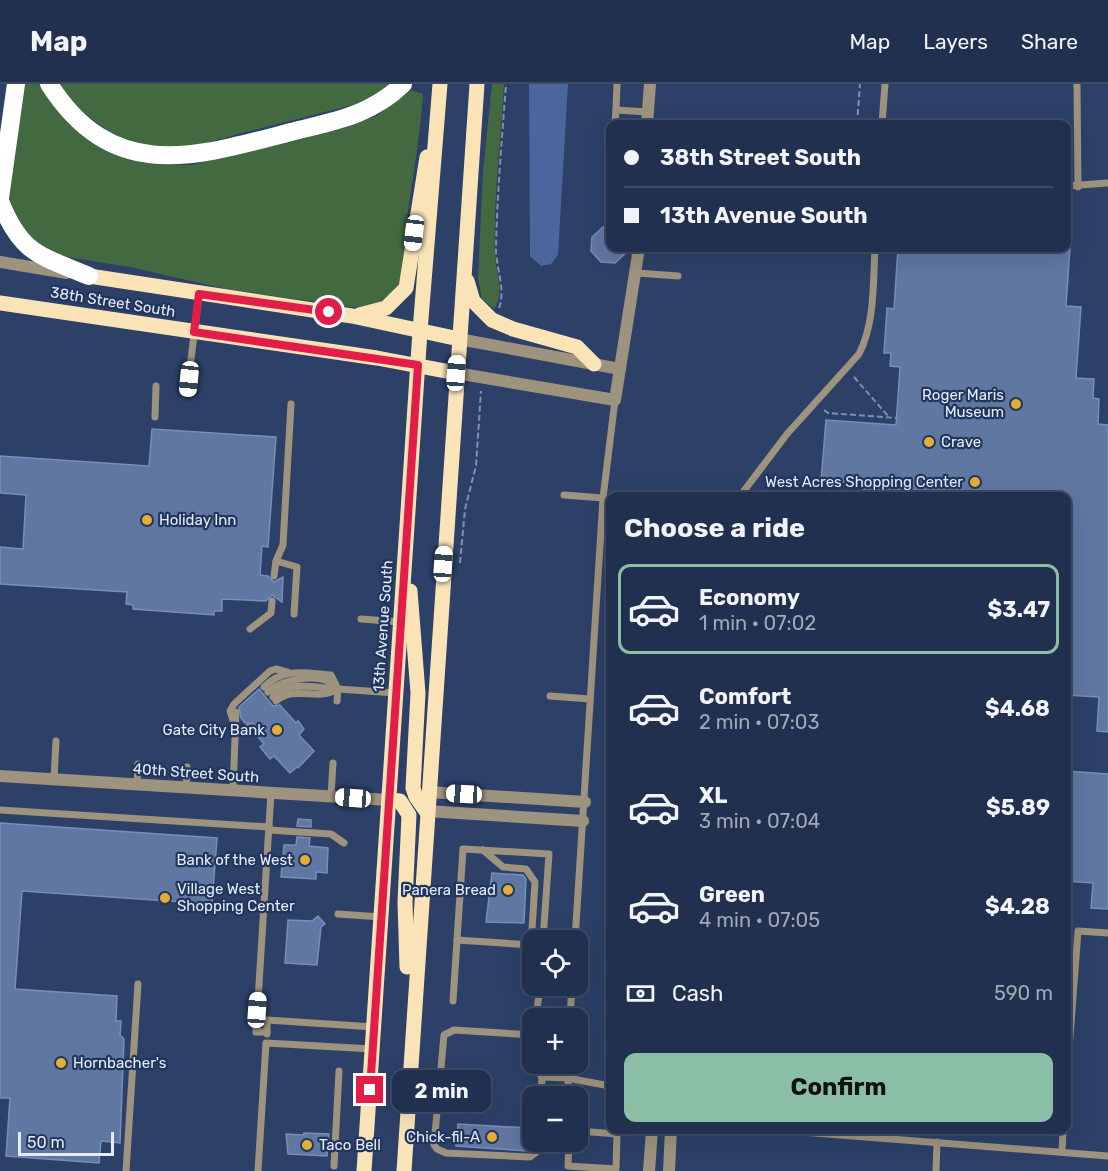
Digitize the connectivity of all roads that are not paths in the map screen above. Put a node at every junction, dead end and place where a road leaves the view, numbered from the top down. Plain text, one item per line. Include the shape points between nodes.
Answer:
1 (16, 84) edge
2 (49, 84) edge
3 (403, 84) edge
4 (440, 84) edge
5 (477, 84) edge
6 (617, 84) edge
7 (650, 84) edge
8 (885, 84) edge
9 (1077, 84) edge
10 (438, 101) junction
11 (616, 110) junction
12 (648, 118) edge
13 (615, 120) edge
14 (882, 120) edge
15 (1108, 183) edge
16 (1071, 186) edge
17 (1078, 187) junction
18 (0, 199) edge
19 (639, 252) edge
20 (875, 252) edge
21 (0, 262) edge
22 (464, 262) junction
23 (637, 273) junction
24 (89, 276) junction
25 (678, 276) dead end
26 (199, 294) junction
27 (0, 303) edge
28 (352, 316) junction
29 (420, 331) junction
30 (194, 332) junction
31 (459, 339) junction
32 (594, 364) junction
33 (418, 365) junction
34 (620, 369) junction
35 (456, 373) junction
36 (156, 386) dead end
37 (188, 392) dead end
38 (615, 400) junction
39 (291, 404) dead end
40 (155, 417) dead end
41 (744, 492) edge
42 (564, 495) dead end
43 (603, 498) junction
44 (406, 546) junction
45 (276, 561) junction
46 (274, 576) dead end
47 (272, 602) dead end
48 (294, 614) dead end
49 (361, 619) dead end
50 (401, 622) junction
51 (250, 629) dead end
52 (287, 672) junction
53 (338, 689) junction
54 (396, 693) junction
55 (270, 694) junction
56 (550, 696) dead end
57 (590, 699) junction
58 (337, 701) dead end
59 (237, 733) junction
60 (57, 741) dead end
61 (333, 763) dead end
62 (138, 764) dead end
63 (187, 767) dead end
64 (0, 776) edge
65 (54, 779) junction
66 (137, 785) junction
67 (186, 788) junction
68 (233, 791) junction
69 (428, 792) junction
70 (271, 793) junction
71 (331, 796) junction
72 (389, 800) junction
73 (585, 802) junction
74 (0, 810) edge
75 (426, 811) junction
76 (583, 821) junction
77 (269, 829) junction
78 (344, 843) dead end
79 (483, 850) junction
80 (339, 914) dead end
81 (381, 917) junction
82 (533, 930) edge
83 (544, 930) edge
84 (576, 930) edge
85 (1108, 933) edge
86 (457, 940) junction
87 (522, 944) edge
88 (138, 984) dead end
89 (453, 1001) dead end
90 (1071, 1007) edge
91 (413, 1008) junction
92 (374, 1027) junction
93 (267, 1032) junction
94 (522, 1034) edge
95 (266, 1043) junction
96 (373, 1049) junction
97 (339, 1071) dead end
98 (540, 1074) edge
99 (567, 1074) edge
100 (542, 1077) junction
101 (567, 1078) junction
102 (606, 1085) edge
103 (542, 1086) edge
104 (569, 1086) edge
105 (588, 1132) edge
106 (606, 1133) edge
107 (617, 1134) edge
108 (652, 1134) edge
109 (672, 1134) edge
110 (830, 1134) edge
111 (1064, 1134) edge
112 (937, 1142) junction
113 (537, 1152) edge
114 (569, 1152) edge
115 (1062, 1152) junction
116 (1108, 1156) edge
117 (334, 1166) dead end
118 (126, 1171) edge
119 (258, 1171) edge
120 (364, 1171) edge
121 (404, 1171) edge
122 (649, 1171) edge
123 (669, 1171) edge
124 (936, 1171) edge

1 - 18 highway
2 - 3 highway via 84,126 120,148 157,157 222,150 355,115 386,100
4 - 10 main road, 13th Avenue South
5 - 22 main road
6 - 11 lane
7 - 12 street
8 - 14 lane
9 - 17 lane
10 - 28 main road via 421,182 406,288 386,308
10 - 29 main road, 13th Avenue South
11 - 12 lane
11 - 13 lane
15 - 17 lane
16 - 17 lane
18 - 24 highway via 10,227 24,244 39,255
19 - 23 street
20 - 41 lane via 868,325 859,354 787,434
21 - 24 street, 38th Street South
22 - 31 main road
22 - 32 main road via 468,289 482,312 513,329 578,347
23 - 25 lane
23 - 34 street
24 - 26 main road, 38th Street South
26 - 28 main road, 38th Street South
26 - 30 lane
27 - 30 main road, 38th Street South
28 - 29 main road, 38th Street South
29 - 31 main road, 38th Street South
29 - 33 main road, 13th Avenue South
30 - 33 main road, 38th Street South
30 - 37 lane
31 - 32 street, 38th Street South
31 - 35 main road
32 - 34 street, 38th Street South
33 - 35 main road, 38th Street South
33 - 44 main road, 13th Avenue South
34 - 38 street
35 - 38 street, 38th Street South
35 - 69 main road
36 - 40 lane
38 - 43 lane
39 - 45 lane via 283,545
42 - 43 lane
43 - 57 lane
44 - 50 main road, 13th Avenue South
44 - 75 main road via 418,693 413,788
45 - 46 lane
45 - 48 lane via 297,567
47 - 51 lane via 271,613
49 - 50 lane
50 - 54 main road, 13th Avenue South
52 - 53 lane via 331,675
52 - 55 lane via 274,678
52 - 59 lane via 270,671 234,704 230,711
53 - 54 lane
53 - 55 lane via 329,694
53 - 55 lane via 329,681 295,679 282,681
53 - 58 lane
54 - 72 main road, 13th Avenue South
56 - 57 lane
57 - 73 lane
59 - 59 lane via 243,720
59 - 68 lane
60 - 65 lane
61 - 71 lane
62 - 66 lane
63 - 67 lane
64 - 65 street, 40th Street South
65 - 66 street, 40th Street South
66 - 67 street, 40th Street South
67 - 68 street, 40th Street South
68 - 70 street, 40th Street South
69 - 73 street
69 - 75 main road
70 - 71 street, 40th Street South
70 - 77 lane
71 - 72 street, 40th Street South
72 - 81 main road, 13th Avenue South
72 - 91 main road via 400,801 409,815 405,902
73 - 76 lane
74 - 77 lane
75 - 76 street
75 - 91 main road
76 - 84 lane
77 - 78 lane via 331,834
77 - 93 lane via 256,1032
79 - 82 lane via 503,867 526,869 532,875
79 - 83 lane via 549,855
79 - 86 lane via 463,849
80 - 81 lane
81 - 92 main road, 13th Avenue South
85 - 90 lane via 1078,931
86 - 87 lane
86 - 89 lane
88 - 118 lane
91 - 121 main road
92 - 93 lane via 267,1020
92 - 96 main road, 13th Avenue South
93 - 95 lane
94 - 113 lane via 454,1030 444,1035 434,1136 437,1149 446,1153 530,1157
95 - 96 lane
95 - 119 lane
96 - 120 main road, 13th Avenue South
97 - 117 lane
98 - 100 lane
99 - 101 lane
100 - 101 lane
100 - 103 lane
101 - 102 lane
101 - 104 lane
105 - 106 lane
107 - 114 lane via 616,1169 568,1166
108 - 122 street
109 - 123 street
110 - 112 lane
111 - 115 lane
112 - 115 lane
112 - 124 lane
115 - 116 lane

